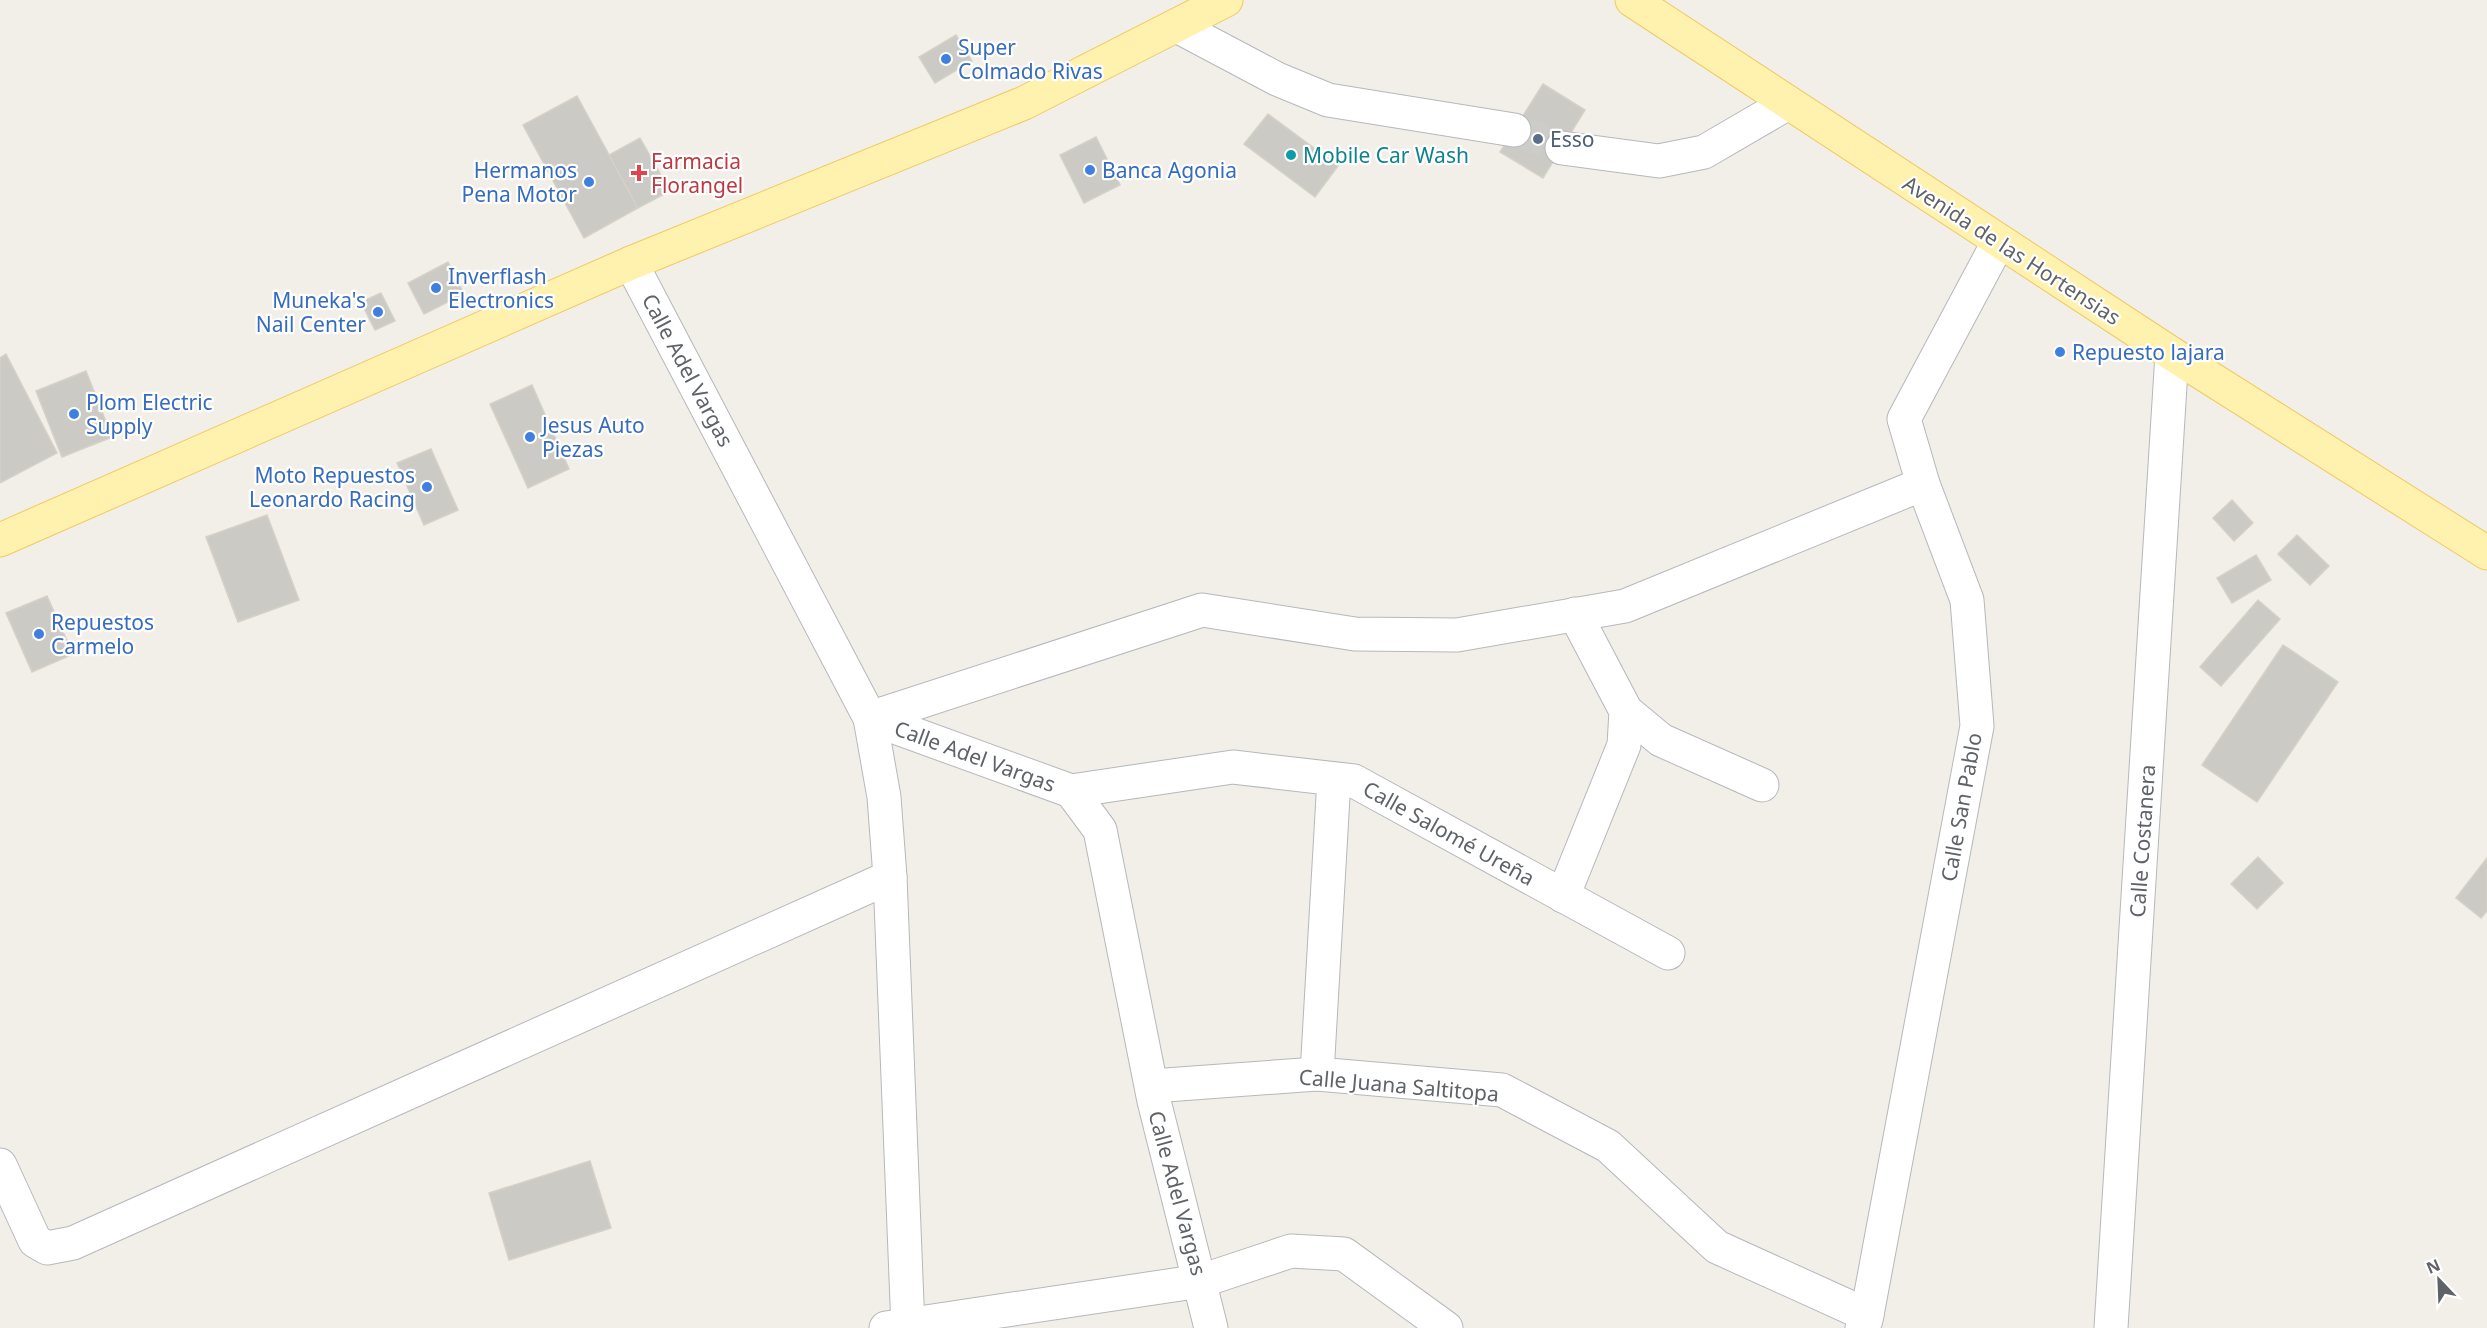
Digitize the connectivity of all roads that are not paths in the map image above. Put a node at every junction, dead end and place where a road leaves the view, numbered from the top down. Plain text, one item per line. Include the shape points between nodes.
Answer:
1 (1227, 1) edge
2 (1630, 2) edge
3 (1177, 26) junction
4 (1788, 103) junction
5 (1514, 130) tunnel mouth
6 (1562, 148) tunnel mouth
7 (1999, 241) junction
8 (631, 263) junction
9 (2172, 354) junction
10 (1923, 484) junction
11 (0, 540) edge
12 (2487, 553) edge
13 (1575, 614) junction
14 (1626, 711) junction
15 (870, 718) junction
16 (1334, 779) junction
17 (1762, 785) dead end
18 (1071, 791) junction
19 (890, 877) junction
20 (1563, 896) junction
21 (1668, 953) dead end
22 (1317, 1074) junction
23 (1152, 1086) junction
24 (0, 1165) edge
25 (1201, 1281) junction
26 (1864, 1322) edge
27 (901, 1326) edge
28 (1211, 1328) edge
29 (1446, 1328) edge
30 (2111, 1328) edge

1 - 3 main road
2 - 4 main road, Avenida de las Hortensias
3 - 5 street via 1277,79 1328,100
3 - 8 main road via 1024,104
4 - 6 street via 1704,152 1659,161
4 - 7 main road, Avenida de las Hortensias
7 - 9 main road, Avenida de las Hortensias
7 - 10 street, Calle San Pablo via 1904,419
8 - 11 main road
8 - 15 street, Calle Adel Vargas
9 - 12 main road, Avenida de las Hortensias
9 - 30 street, Calle Costanera
10 - 13 street via 1624,606
10 - 26 street, Calle San Pablo via 1967,600 1977,726
13 - 14 street
13 - 15 street via 1456,635 1366,634 1202,610
14 - 17 street via 1661,740
14 - 20 street via 1624,745
15 - 18 street, Calle Adel Vargas
15 - 19 street via 884,797
16 - 18 street, Calle Salomé Ureña via 1233,767
16 - 20 street, Calle Salomé Ureña via 1354,781
16 - 22 street
18 - 23 street, Calle Adel Vargas via 1100,830
19 - 24 street via 74,1243 47,1248 35,1242
19 - 27 street
20 - 21 street, Calle Salomé Ureña
22 - 23 street, Calle Juana Saltitopa
22 - 26 street, Calle Juana Saltitopa via 1502,1090 1608,1146 1717,1247
23 - 25 street, Calle Adel Vargas
25 - 27 street
25 - 28 street, Calle Adel Vargas
25 - 29 street via 1291,1251 1344,1254

